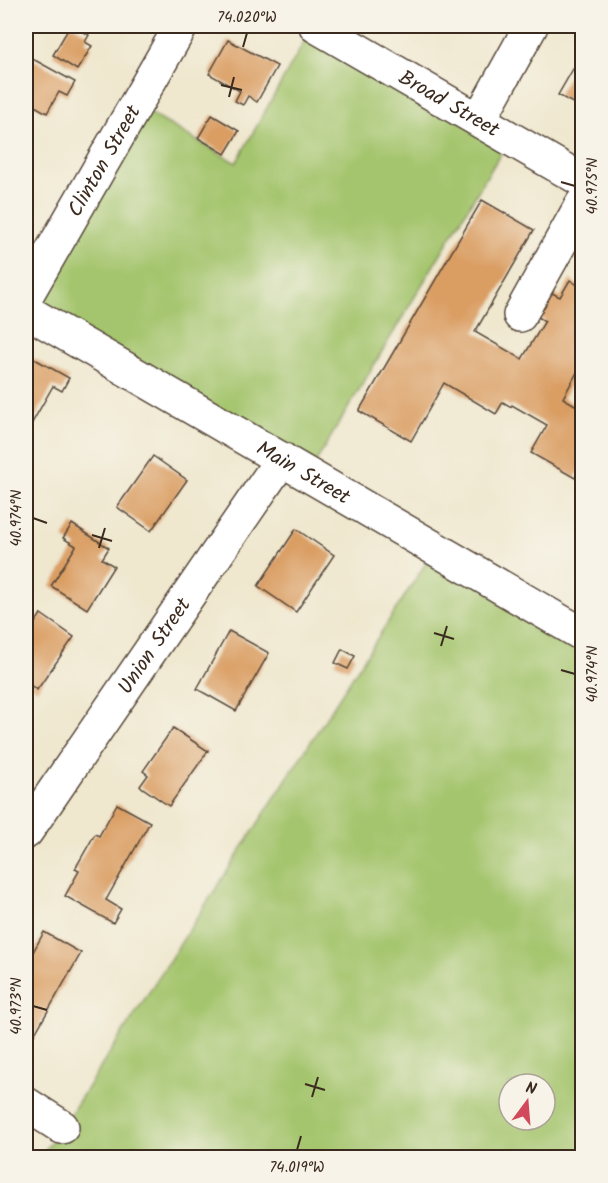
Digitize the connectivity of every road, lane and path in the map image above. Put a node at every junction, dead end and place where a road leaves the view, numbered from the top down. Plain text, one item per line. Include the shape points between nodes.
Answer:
1 (181, 26) edge
2 (316, 26) edge
3 (531, 26) edge
4 (478, 120) junction
5 (582, 180) edge
6 (582, 204) edge
7 (26, 296) edge
8 (26, 311) edge
9 (520, 315) dead end
10 (282, 459) junction
11 (582, 634) edge
12 (26, 832) edge
13 (26, 1104) edge
14 (62, 1127) dead end

1 - 7 street, Clinton Street
2 - 4 street, Broad Street
3 - 4 street
4 - 5 street, Broad Street
6 - 9 street
8 - 10 street, Main Street
10 - 11 street, Main Street
10 - 12 street, Union Street
13 - 14 street

